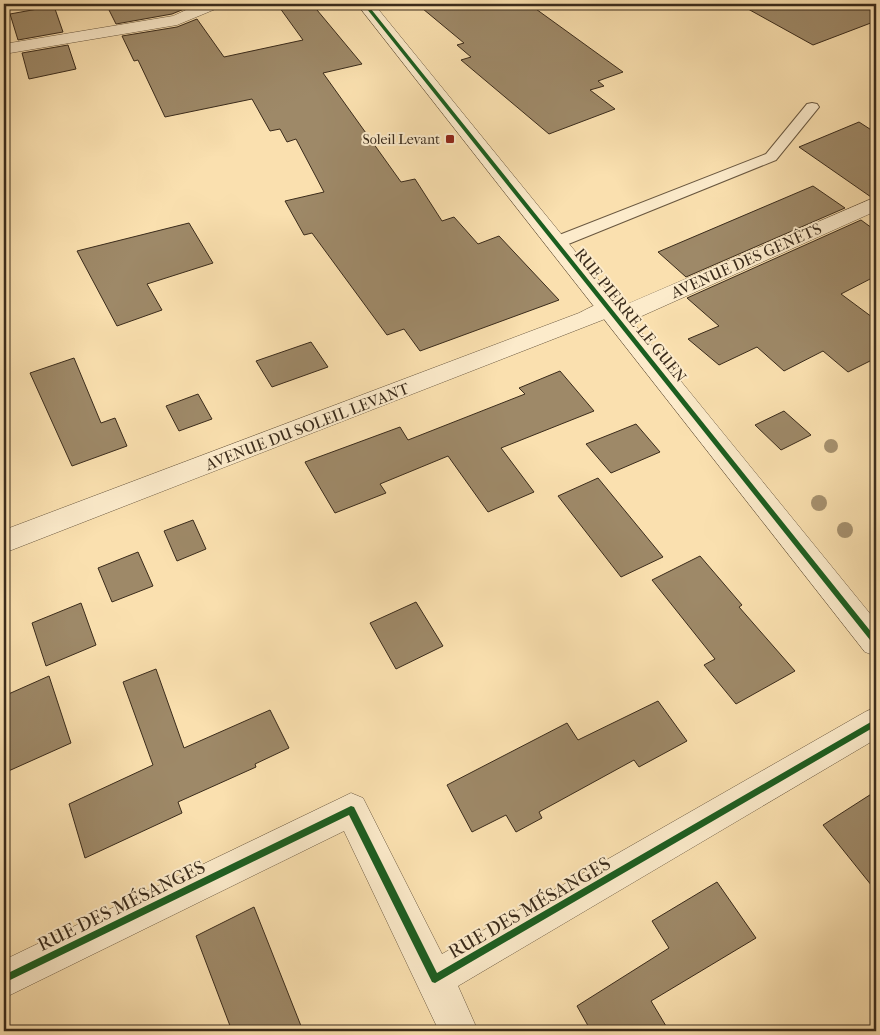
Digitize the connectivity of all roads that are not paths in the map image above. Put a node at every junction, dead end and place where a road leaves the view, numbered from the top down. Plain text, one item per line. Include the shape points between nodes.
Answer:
1 (212, 4) edge
2 (365, 4) edge
3 (4, 49) edge
4 (812, 107) dead end
5 (876, 202) edge
6 (555, 242) junction
7 (613, 313) junction
8 (4, 542) edge
9 (876, 643) edge
10 (876, 722) edge
11 (4, 979) edge
12 (435, 979) junction
13 (459, 1031) edge

1 - 3 street via 177,20
2 - 6 street, RUE PIERRE LE GUEN
4 - 6 lane via 771,157
5 - 7 street, AVENUE DES GENÊTS
6 - 7 street, RUE PIERRE LE GUEN
7 - 8 street, AVENUE DU SOLEIL LEVANT via 586,319
7 - 9 street, RUE PIERRE LE GUEN
10 - 12 street, RUE DES MÉSANGES
11 - 12 street, RUE DES MÉSANGES via 351,810
12 - 13 street

